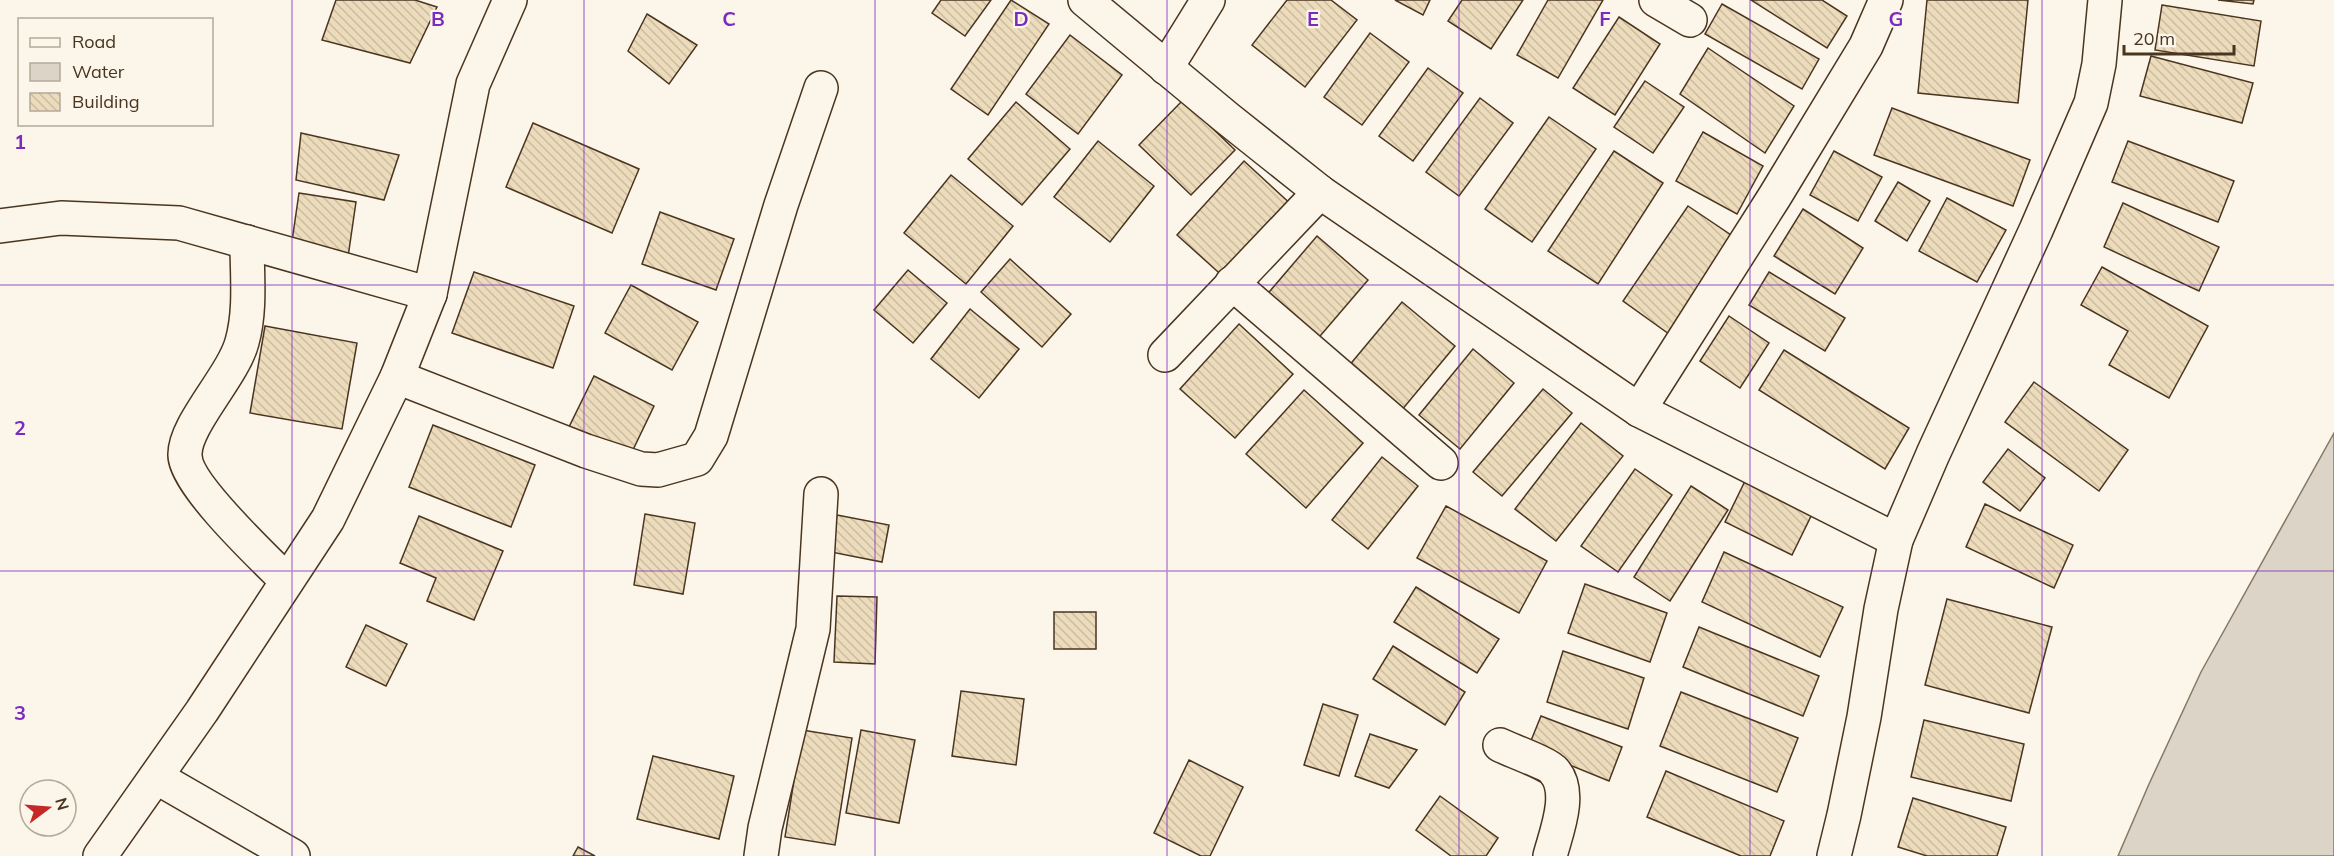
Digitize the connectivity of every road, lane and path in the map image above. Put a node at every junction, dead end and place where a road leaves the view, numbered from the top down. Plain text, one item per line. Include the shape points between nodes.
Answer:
1 (510, 0) edge
2 (1085, 0) edge
3 (1208, 0) edge
4 (1656, 0) edge
5 (1886, 0) edge
6 (2105, 0) edge
7 (1690, 20) dead end
8 (1166, 68) junction
9 (821, 88) dead end
10 (1320, 192) junction
11 (0, 226) edge
12 (247, 242) junction
13 (1232, 283) junction
14 (430, 294) junction
15 (1165, 355) dead end
16 (397, 377) junction
17 (1639, 410) junction
18 (1442, 463) dead end
19 (821, 494) dead end
20 (1896, 540) junction
21 (287, 581) junction
22 (1500, 745) dead end
23 (156, 777) junction
24 (100, 856) edge
25 (293, 856) edge
26 (761, 856) edge
27 (1550, 856) edge
28 (1834, 856) edge

1 - 14 main road via 473,84
2 - 8 main road
3 - 8 main road
4 - 7 main road
5 - 17 main road via 1866,46
6 - 20 main road via 2091,103
8 - 10 main road
9 - 16 main road via 711,436 697,459 658,470 641,469
10 - 13 main road
10 - 17 main road
11 - 12 main road via 61,218 178,222
12 - 14 main road
12 - 21 main road via 247,304 242,342 231,369 190,434 184,456 195,481 214,505
13 - 15 main road
13 - 18 main road
14 - 16 main road
16 - 21 main road via 328,519
17 - 20 main road
19 - 26 main road via 813,629
20 - 28 main road
21 - 23 main road
22 - 27 main road via 1554,770 1560,783 1563,796
23 - 24 main road
23 - 25 main road

